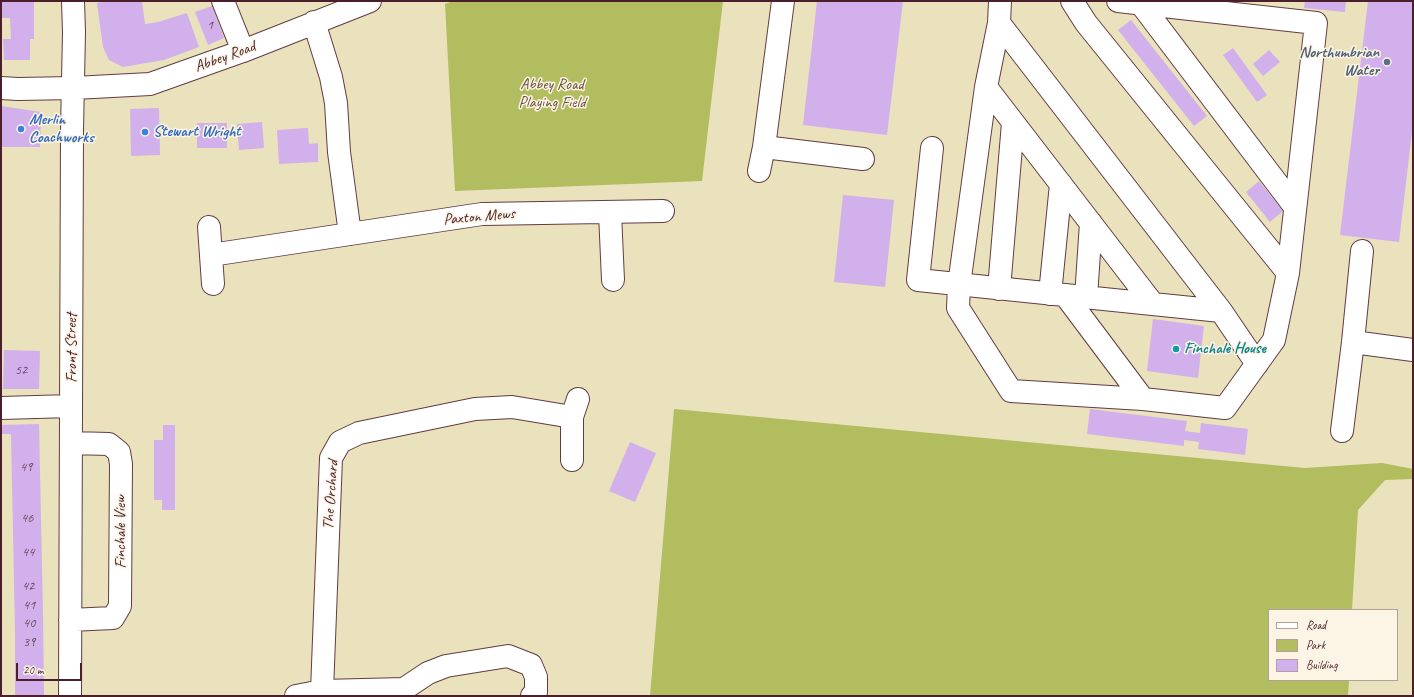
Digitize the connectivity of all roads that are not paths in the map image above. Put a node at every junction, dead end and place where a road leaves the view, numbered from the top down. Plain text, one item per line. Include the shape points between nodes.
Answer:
1 (73, 1) edge
2 (223, 1) edge
3 (370, 1) edge
4 (783, 1) edge
5 (1000, 1) edge
6 (1072, 1) edge
7 (1118, 1) edge
8 (1141, 4) junction
9 (314, 22) junction
10 (999, 23) junction
11 (243, 50) junction
12 (986, 86) junction
13 (1, 88) edge
14 (74, 88) junction
15 (1013, 122) junction
16 (764, 147) junction
17 (932, 148) dead end
18 (863, 159) dead end
19 (759, 171) dead end
20 (1061, 184) junction
21 (1295, 207) junction
22 (662, 211) dead end
23 (610, 213) junction
24 (1091, 223) junction
25 (209, 226) dead end
26 (350, 234) junction
27 (1362, 251) dead end
28 (211, 255) junction
29 (1288, 273) junction
30 (613, 280) dead end
31 (213, 284) dead end
32 (959, 285) junction
33 (1000, 289) junction
34 (1067, 295) junction
35 (1153, 304) junction
36 (1221, 311) junction
37 (1353, 342) junction
38 (1413, 350) edge
39 (1257, 364) junction
40 (1142, 399) junction
41 (71, 406) junction
42 (1, 408) edge
43 (1342, 431) dead end
44 (71, 443) junction
45 (572, 460) dead end
46 (70, 620) junction
47 (322, 691) junction
48 (407, 692) edge
49 (70, 696) edge
50 (296, 696) edge
51 (532, 696) edge

1 - 14 street, Front Street
2 - 11 street
3 - 9 street, Abbey Road
4 - 16 street
5 - 10 street
6 - 29 street via 1086,23
7 - 8 street
8 - 21 street
8 - 21 street via 1316,23
9 - 11 street, Abbey Road
9 - 26 street via 336,103 339,152
10 - 12 street
10 - 36 street
11 - 14 street, Abbey Road via 150,84
12 - 15 street
12 - 32 street
13 - 14 street, Abbey Road
14 - 41 street, Front Street
15 - 20 street
15 - 33 street
16 - 18 street
16 - 19 street
17 - 32 street via 918,280
20 - 24 street
20 - 34 street
21 - 29 street
22 - 23 street, Paxton Mews
23 - 26 street, Paxton Mews via 482,214
23 - 30 street
24 - 34 street
24 - 35 street
25 - 28 street
26 - 28 street, Paxton Mews
27 - 37 street
28 - 31 street
29 - 39 street via 1274,340
32 - 33 street
32 - 40 street via 958,308 1011,391
33 - 34 street
34 - 35 street
34 - 40 street
35 - 36 street
36 - 39 street
37 - 38 street
37 - 43 street
39 - 40 street via 1225,408
41 - 42 street
41 - 44 street, Front Street
44 - 46 street, Front Street
44 - 46 street, Finchale View via 109,444 119,452 121,472 120,606 113,618
45 - 47 street, The Orchard via 575,408 474,409 359,433 340,442 331,458
46 - 49 street, Front Street
47 - 48 street
47 - 50 street
48 - 51 street via 428,673 446,666 508,656 531,666 536,677 536,692

